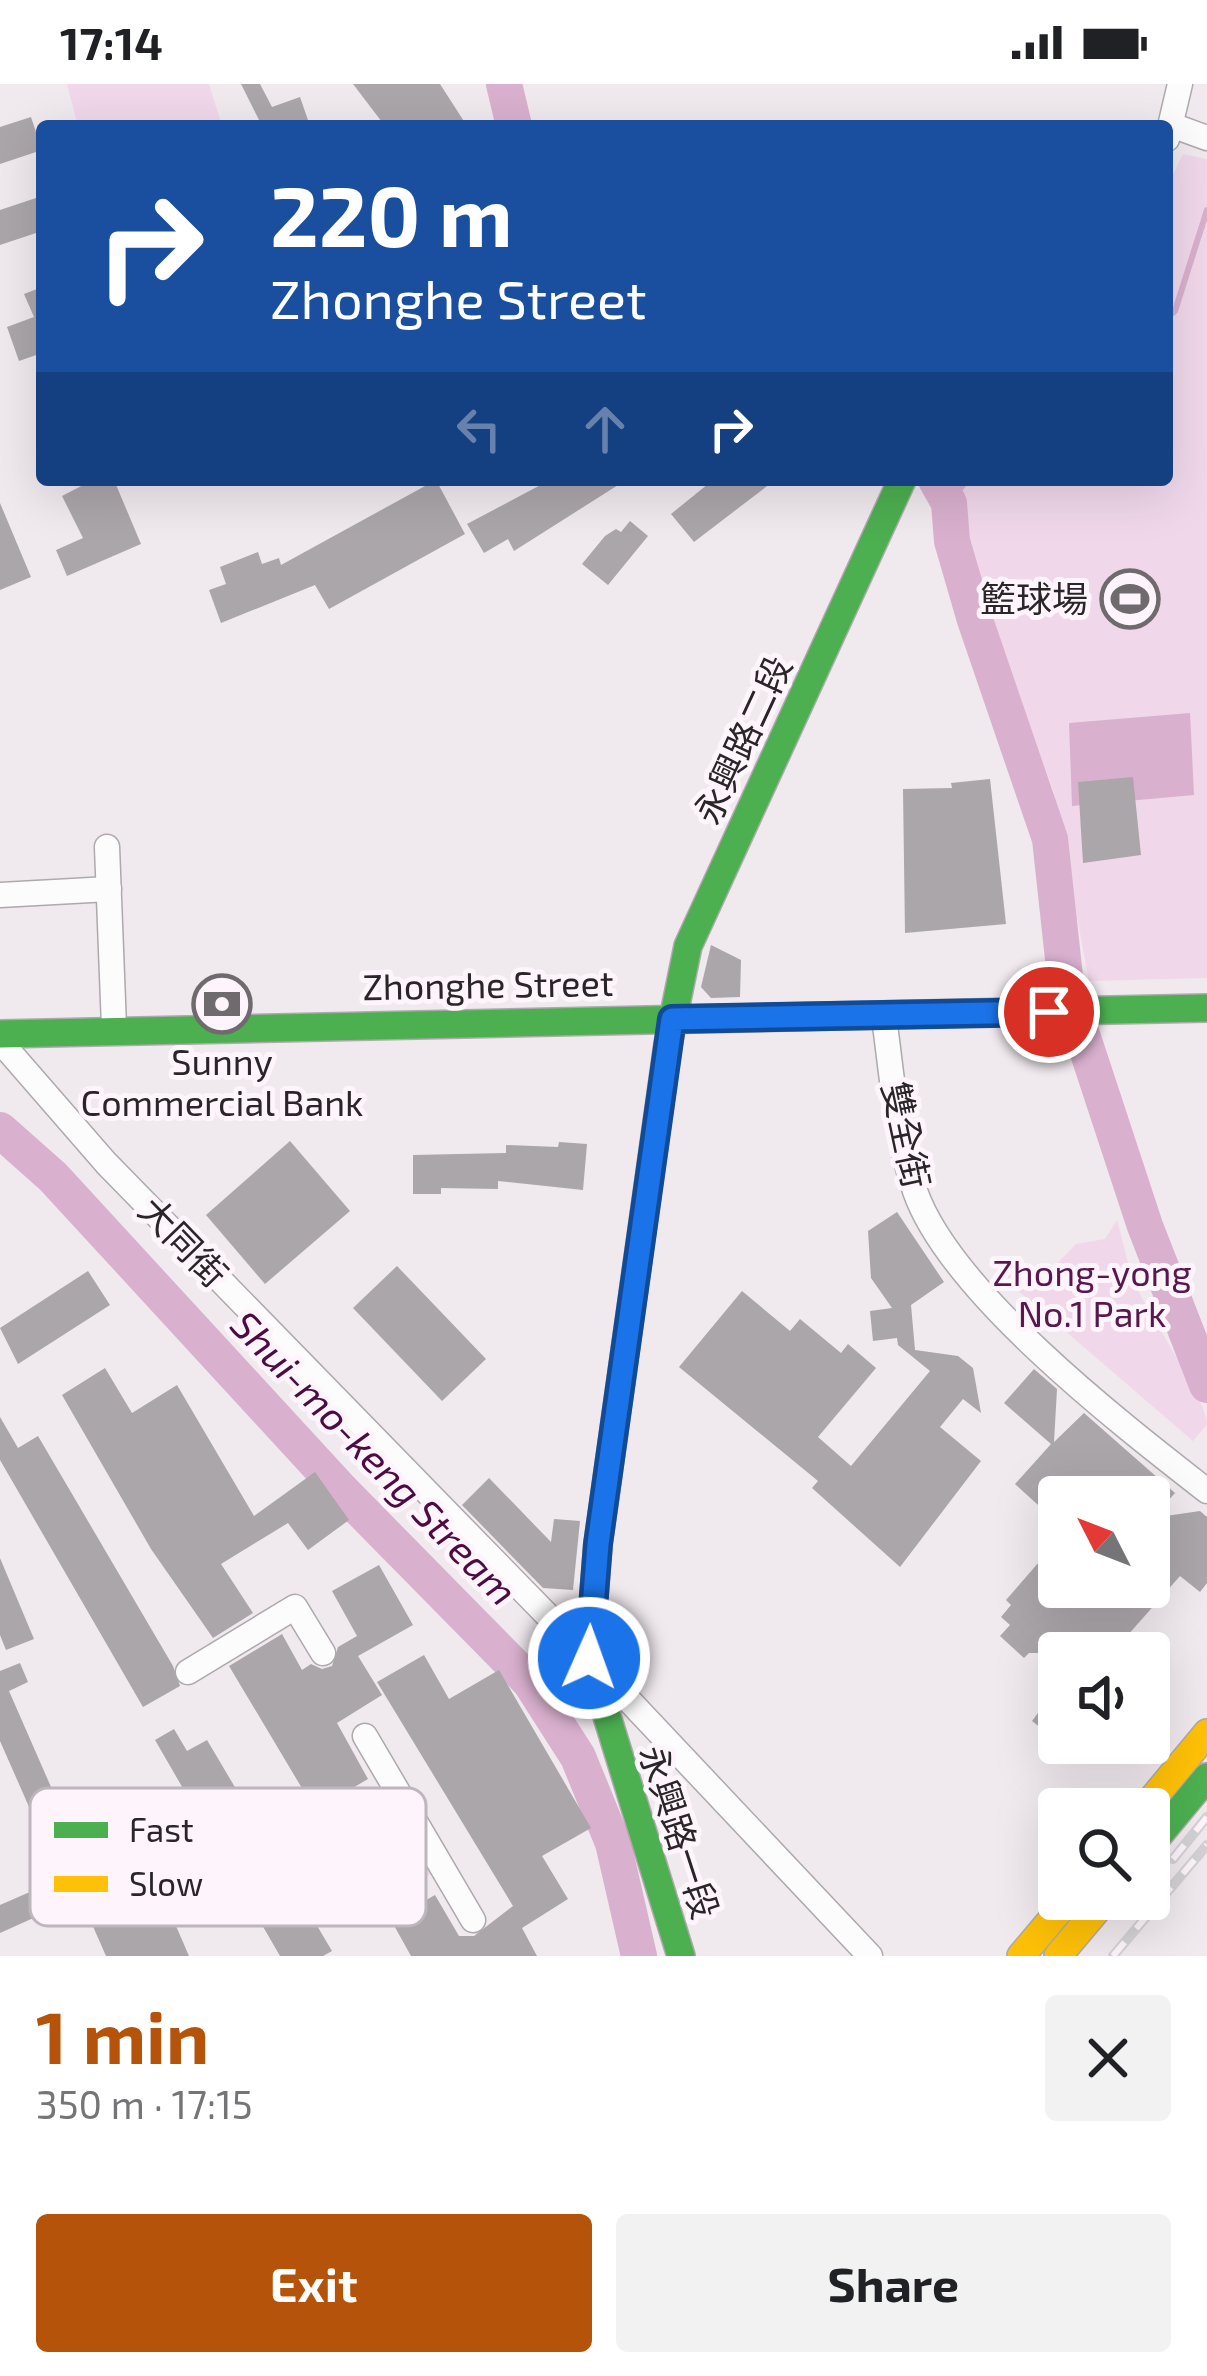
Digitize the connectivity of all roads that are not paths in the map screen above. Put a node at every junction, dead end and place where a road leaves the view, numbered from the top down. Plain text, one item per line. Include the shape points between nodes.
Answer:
1 (1180, 84) edge
2 (1173, 120) edge
3 (1173, 133) edge
4 (1207, 138) edge
5 (899, 488) edge
6 (107, 848) dead end
7 (109, 889) junction
8 (0, 895) edge
9 (1207, 1008) edge
10 (884, 1018) junction
11 (672, 1019) junction
12 (113, 1027) junction
13 (0, 1037) edge
14 (1204, 1482) edge
15 (323, 1653) dead end
16 (589, 1658) junction
17 (188, 1672) dead end
18 (1207, 1733) edge
19 (365, 1736) dead end
20 (1207, 1777) edge
21 (396, 1788) edge
22 (1161, 1788) edge
23 (1170, 1822) edge
24 (426, 1840) edge
25 (473, 1920) dead end
26 (1051, 1920) edge
27 (1088, 1920) edge
28 (681, 1956) edge
29 (870, 1956) edge
30 (1021, 1956) edge
31 (1058, 1956) edge

1 - 2 street
3 - 4 street
5 - 11 street, 永興路二段 via 688,946
6 - 7 street
7 - 8 street
7 - 12 street
9 - 10 street, Zhonghe Street
10 - 11 street, Zhonghe Street
10 - 14 street, 雙全街 via 914,1190 935,1234 987,1301
11 - 12 street, Zhonghe Street
11 - 16 street, 永興路一段
12 - 13 street, Zhonghe Street
13 - 16 street, 大同街 via 106,1163
15 - 17 street via 295,1607
16 - 28 street, 永興路一段
16 - 29 street, 大同街
18 - 22 street
19 - 21 street
20 - 23 street
24 - 25 street
26 - 30 street
27 - 31 street

